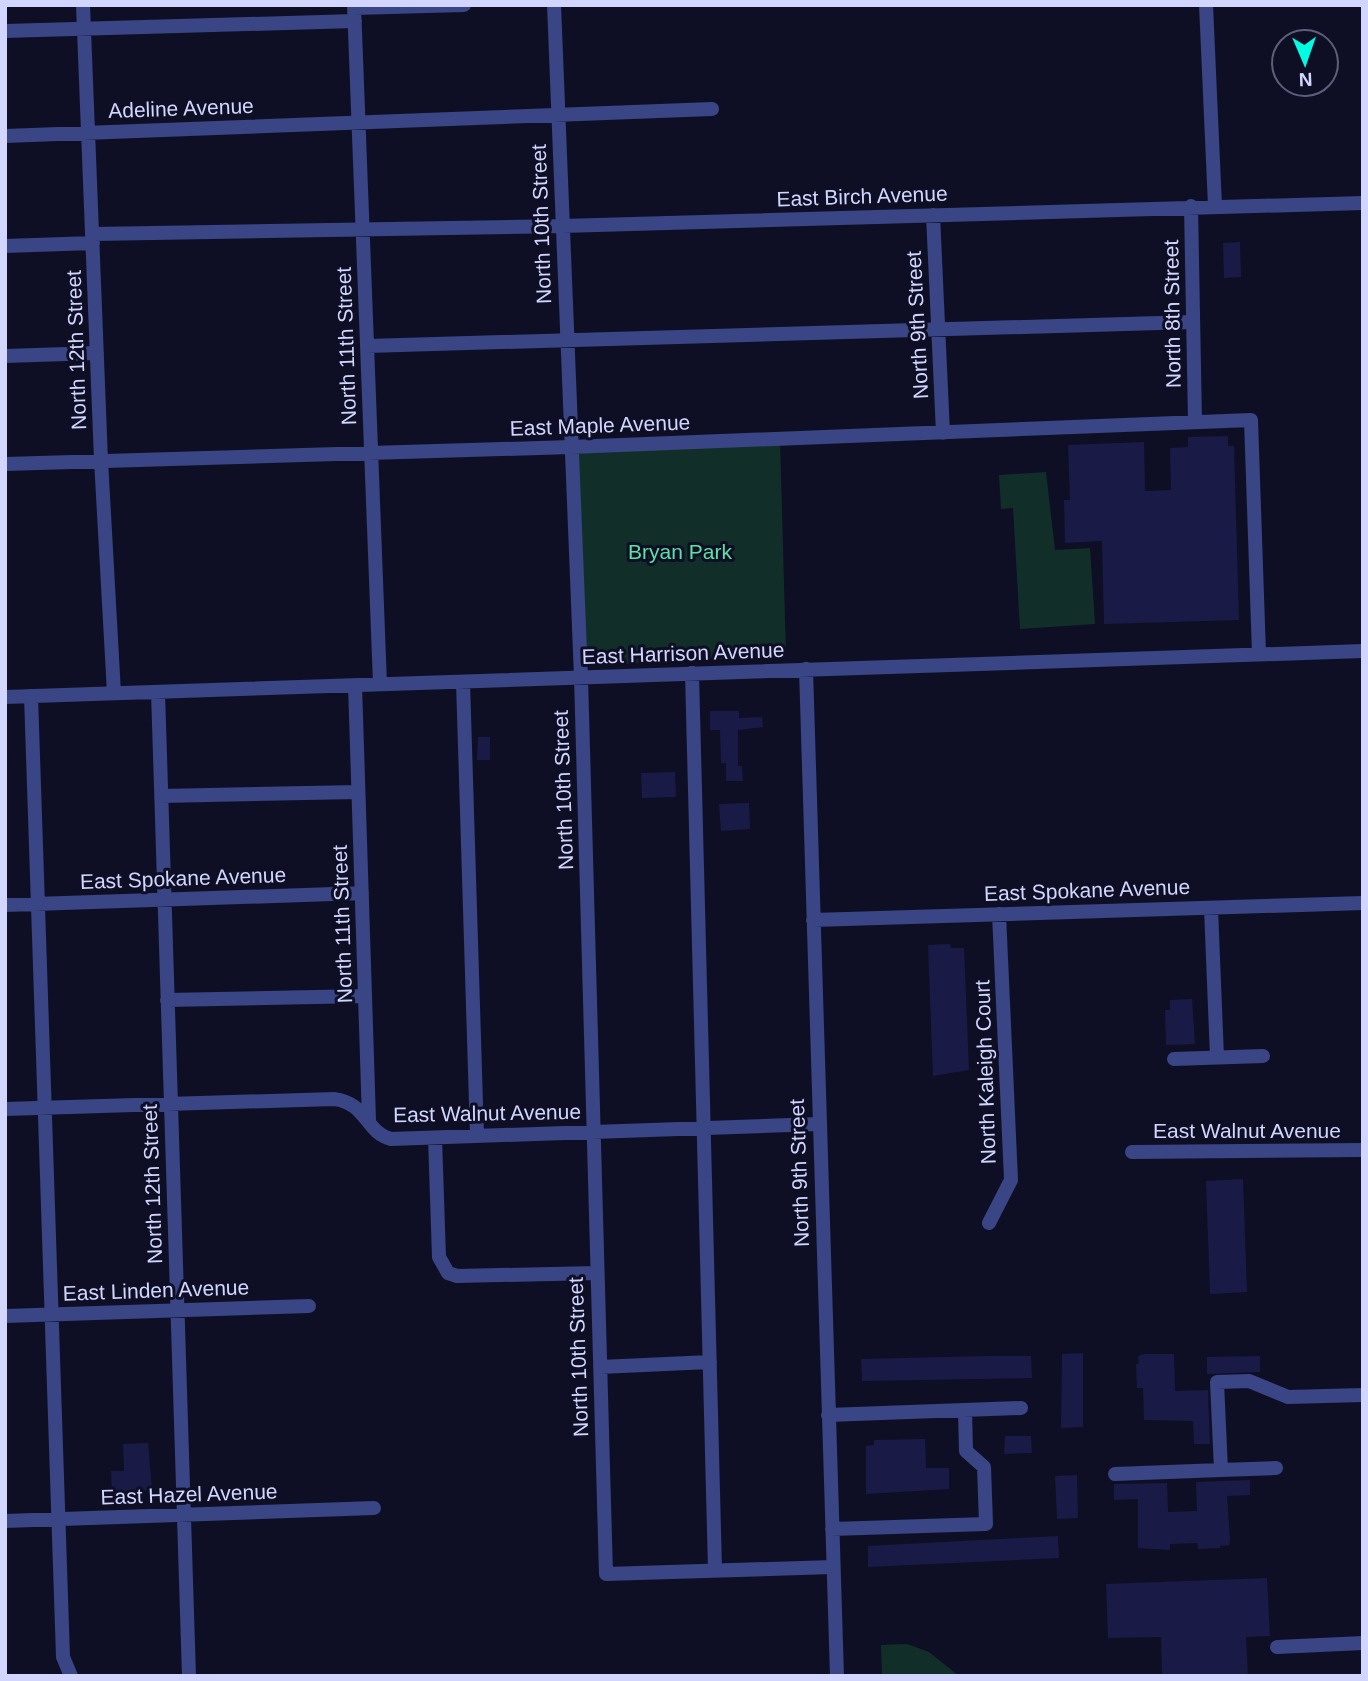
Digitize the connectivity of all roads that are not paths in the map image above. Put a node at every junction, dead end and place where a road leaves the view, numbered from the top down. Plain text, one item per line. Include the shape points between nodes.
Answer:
1 (83, 5) edge
2 (464, 5) edge
3 (554, 5) edge
4 (1206, 5) edge
5 (354, 11) edge
6 (84, 29) junction
7 (5, 32) edge
8 (712, 109) dead end
9 (558, 115) junction
10 (358, 123) junction
11 (89, 133) junction
12 (5, 136) edge
13 (1363, 203) edge
14 (1191, 206) junction
15 (1215, 206) junction
16 (933, 215) junction
17 (562, 226) junction
18 (362, 228) junction
19 (93, 239) junction
20 (5, 246) edge
21 (1192, 322) junction
22 (939, 329) junction
23 (566, 340) junction
24 (367, 346) junction
25 (97, 353) junction
26 (5, 356) edge
27 (1195, 421) junction
28 (943, 433) junction
29 (571, 447) junction
30 (371, 452) junction
31 (100, 460) junction
32 (5, 464) edge
33 (1363, 651) edge
34 (1259, 654) junction
35 (806, 669) junction
36 (692, 673) junction
37 (581, 677) junction
38 (463, 682) junction
39 (380, 684) junction
40 (355, 685) junction
41 (158, 692) junction
42 (114, 693) junction
43 (31, 696) junction
44 (5, 697) edge
45 (358, 792) junction
46 (161, 796) junction
47 (362, 894) junction
48 (164, 900) junction
49 (1363, 903) edge
50 (39, 904) junction
51 (5, 905) edge
52 (1212, 908) junction
53 (999, 914) junction
54 (813, 920) junction
55 (365, 996) junction
56 (167, 1000) junction
57 (1263, 1056) dead end
58 (1217, 1057) junction
59 (1174, 1059) dead end
60 (170, 1105) junction
61 (45, 1108) junction
62 (5, 1109) edge
63 (369, 1120) junction
64 (818, 1124) junction
65 (704, 1128) junction
66 (594, 1132) junction
67 (477, 1136) junction
68 (435, 1138) junction
69 (1363, 1150) edge
70 (1132, 1152) dead end
71 (989, 1223) dead end
72 (596, 1273) junction
73 (309, 1306) dead end
74 (176, 1311) junction
75 (54, 1314) junction
76 (5, 1315) edge
77 (710, 1362) junction
78 (600, 1367) junction
79 (1363, 1395) edge
80 (1021, 1408) dead end
81 (965, 1410) junction
82 (828, 1415) junction
83 (1276, 1468) dead end
84 (1222, 1470) junction
85 (1115, 1474) dead end
86 (373, 1508) dead end
87 (182, 1515) junction
88 (60, 1519) junction
89 (5, 1521) edge
90 (832, 1529) junction
91 (833, 1567) junction
92 (715, 1570) junction
93 (1363, 1643) edge
94 (1277, 1647) dead end
95 (71, 1676) edge
96 (189, 1676) edge
97 (837, 1676) edge

1 - 6 street, North 12th Street
2 - 5 street
3 - 9 street, North 10th Street
4 - 15 street
5 - 6 street
5 - 10 street, North 11th Street
6 - 7 street
6 - 11 street, North 12th Street
8 - 9 street, Adeline Avenue
9 - 10 street, Adeline Avenue
9 - 17 street, North 10th Street
10 - 11 street, Adeline Avenue
10 - 18 street, North 11th Street
11 - 12 street, Adeline Avenue
11 - 19 street, North 12th Street
13 - 15 street, East Birch Avenue
14 - 15 street, East Birch Avenue
14 - 16 street, East Birch Avenue
14 - 21 street, North 8th Street
16 - 17 street, East Birch Avenue
16 - 22 street, North 9th Street
17 - 18 street, East Birch Avenue
17 - 23 street, North 10th Street
18 - 19 street, East Birch Avenue
18 - 24 street, North 11th Street
19 - 20 street
19 - 25 street, North 12th Street
21 - 22 street
21 - 27 street, North 8th Street
22 - 23 street
22 - 28 street, North 9th Street
23 - 24 street
23 - 29 street, North 10th Street
24 - 30 street, North 11th Street
25 - 26 street
25 - 31 street, North 12th Street
27 - 28 street, East Maple Avenue
27 - 34 street, East Maple Avenue via 1251,420
28 - 29 street, East Maple Avenue
29 - 30 street, East Maple Avenue
29 - 37 street, North 10th Street
30 - 31 street, East Maple Avenue
30 - 39 street, North 11th Street
31 - 32 street, East Maple Avenue
31 - 42 street, North 12th Street
33 - 34 street, East Harrison Avenue
34 - 35 street, East Harrison Avenue
35 - 36 street, East Harrison Avenue
35 - 54 street, North 9th Street
36 - 37 street, East Harrison Avenue
36 - 65 street
37 - 38 street, East Harrison Avenue
37 - 66 street, North 10th Street
38 - 39 street, East Harrison Avenue
38 - 67 street
39 - 40 street, East Harrison Avenue
40 - 41 street, East Harrison Avenue
40 - 45 street, North 11th Street
41 - 42 street, East Harrison Avenue
41 - 46 street, North 12th Street
42 - 43 street, East Harrison Avenue
43 - 44 street, East Harrison Avenue
43 - 50 street
45 - 46 street
45 - 47 street, North 11th Street
46 - 48 street, North 12th Street
47 - 48 street, East Spokane Avenue
47 - 55 street, North 11th Street
48 - 50 street, East Spokane Avenue
48 - 56 street, North 12th Street
49 - 52 street, East Spokane Avenue
50 - 51 street, East Spokane Avenue
50 - 61 street
52 - 53 street, East Spokane Avenue
52 - 58 street
53 - 54 street, East Spokane Avenue
53 - 71 street, North Kaleigh Court via 1011,1180
54 - 64 street, North 9th Street
55 - 56 street
55 - 63 street, North 11th Street
56 - 60 street, North 12th Street
57 - 58 street
58 - 59 street
60 - 61 street, East Walnut Avenue
60 - 63 street, East Walnut Avenue via 334,1099 355,1105
60 - 74 street, North 12th Street
61 - 62 street, East Walnut Avenue
61 - 75 street
63 - 68 street, East Walnut Avenue via 376,1133 391,1139
64 - 65 street, East Walnut Avenue
64 - 82 street, North 9th Street
65 - 66 street, East Walnut Avenue
65 - 77 street
66 - 67 street, East Walnut Avenue
66 - 72 street, North 10th Street
67 - 68 street, East Walnut Avenue
68 - 72 street via 443,1268 457,1276
69 - 70 street, East Walnut Avenue
72 - 78 street, North 10th Street
73 - 74 street, East Linden Avenue
74 - 75 street, East Linden Avenue
74 - 87 street, North 12th Street
75 - 76 street, East Linden Avenue
75 - 88 street
77 - 78 street
77 - 92 street
78 - 92 street, North 10th Street via 606,1574
79 - 84 street via 1288,1397 1249,1381 1217,1382
80 - 81 street
81 - 82 street
81 - 90 street via 966,1451 984,1467 986,1524
82 - 90 street, North 9th Street
83 - 84 street
84 - 85 street
86 - 87 street, East Hazel Avenue
87 - 88 street, East Hazel Avenue
87 - 96 street, North 12th Street
88 - 89 street, East Hazel Avenue
88 - 95 street via 64,1657
90 - 91 street, North 9th Street
91 - 92 street
91 - 97 street, North 9th Street
93 - 94 street

